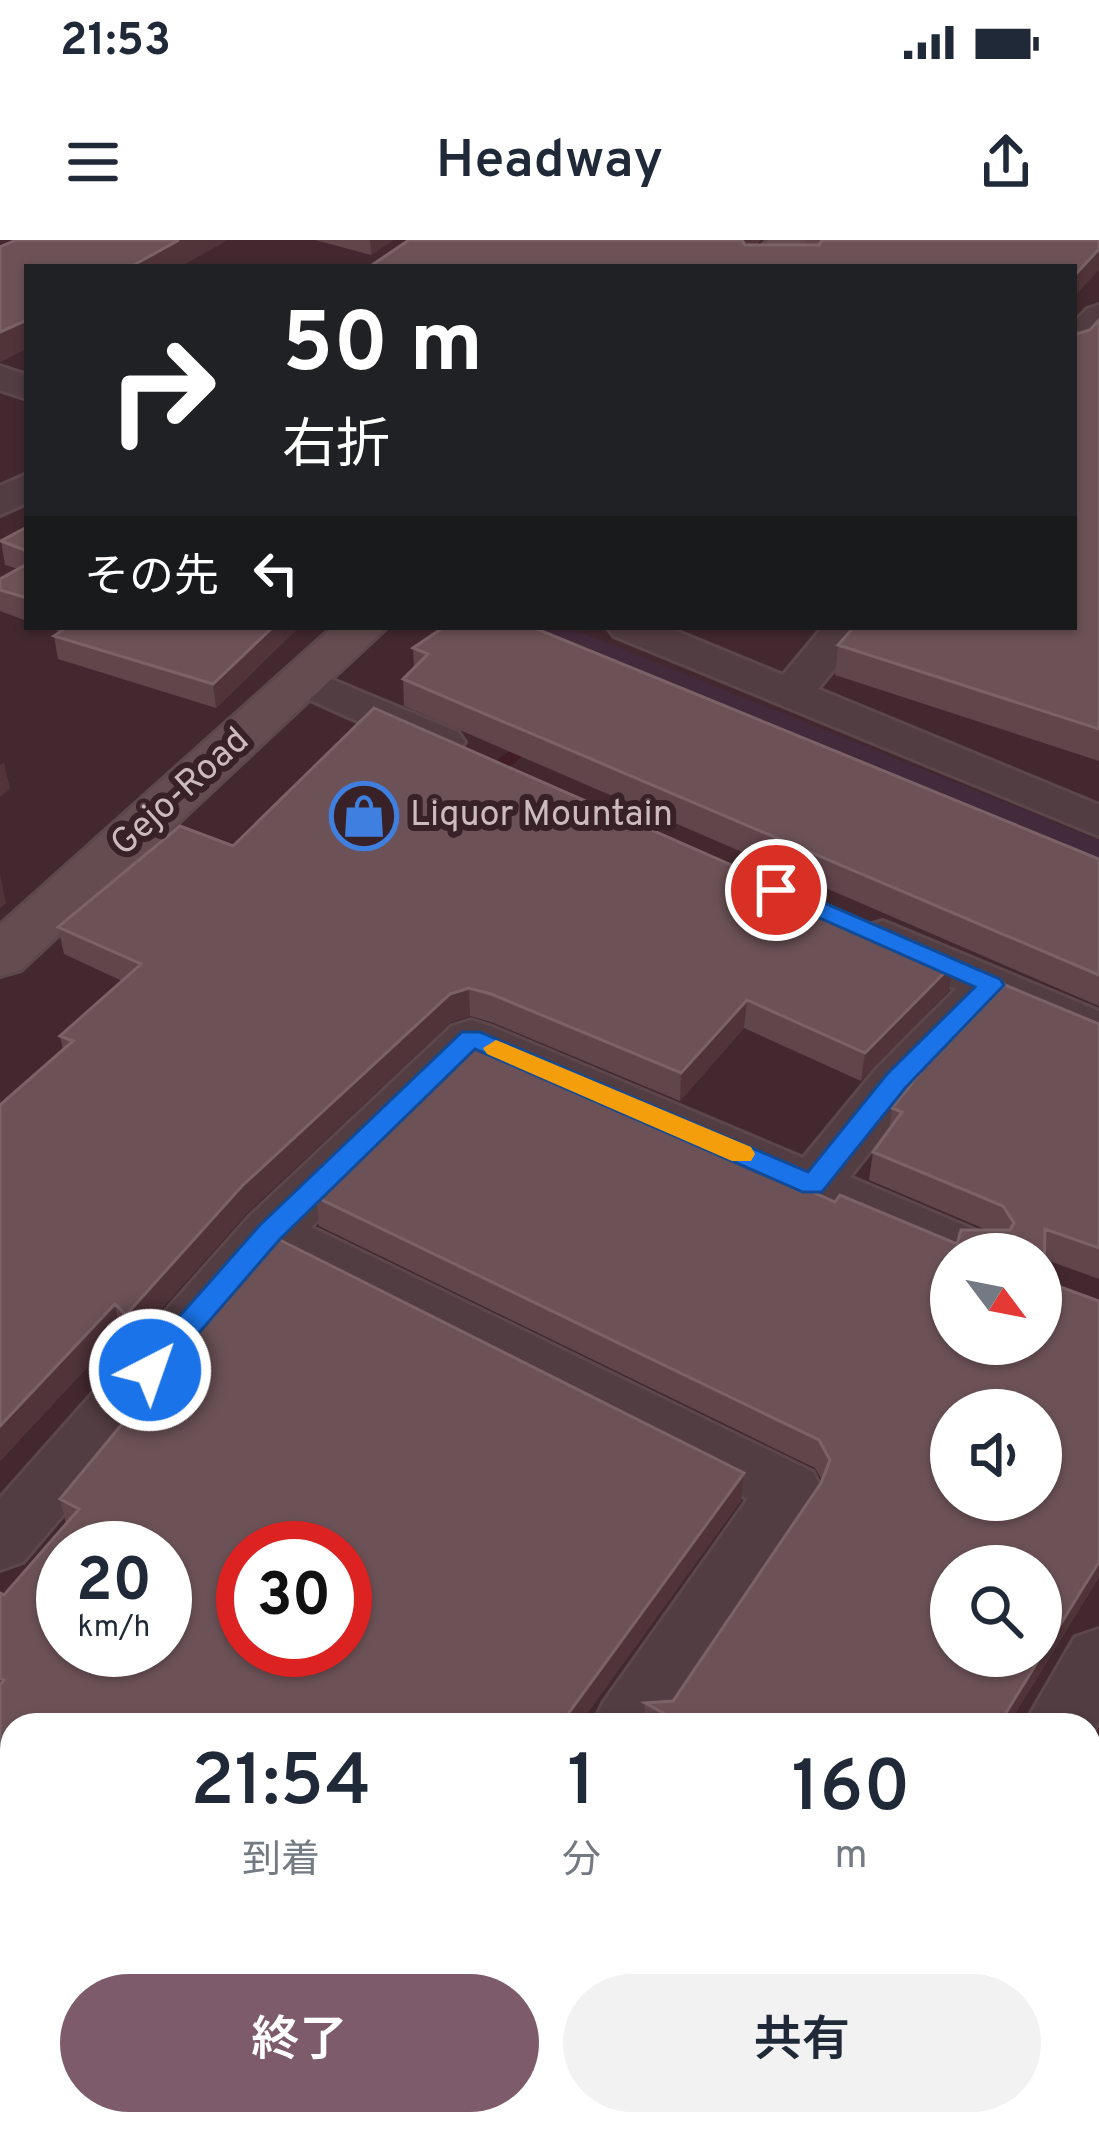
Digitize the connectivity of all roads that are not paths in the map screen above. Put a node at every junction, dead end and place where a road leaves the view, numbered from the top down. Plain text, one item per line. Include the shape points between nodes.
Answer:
1 (359, 630) edge
2 (636, 630) edge
3 (844, 630) edge
4 (304, 681) junction
5 (791, 694) junction
6 (476, 757) edge
7 (1099, 822) edge
8 (841, 918) edge
9 (0, 957) edge
10 (991, 985) junction
11 (1099, 1032) edge
12 (813, 1185) junction
13 (270, 1232) junction
14 (930, 1235) edge
15 (0, 1543) edge
16 (1099, 1658) edge
17 (636, 1713) edge
18 (1066, 1713) edge

1 - 4 street, Gejo-Road
2 - 5 street
3 - 5 street
4 - 6 street
4 - 9 street, Gejo-Road
5 - 7 street
8 - 10 street
10 - 11 street
10 - 12 street via 897,1081
12 - 13 street via 471,1038
12 - 14 street
13 - 15 street
13 - 17 street via 790,1490
16 - 18 street

